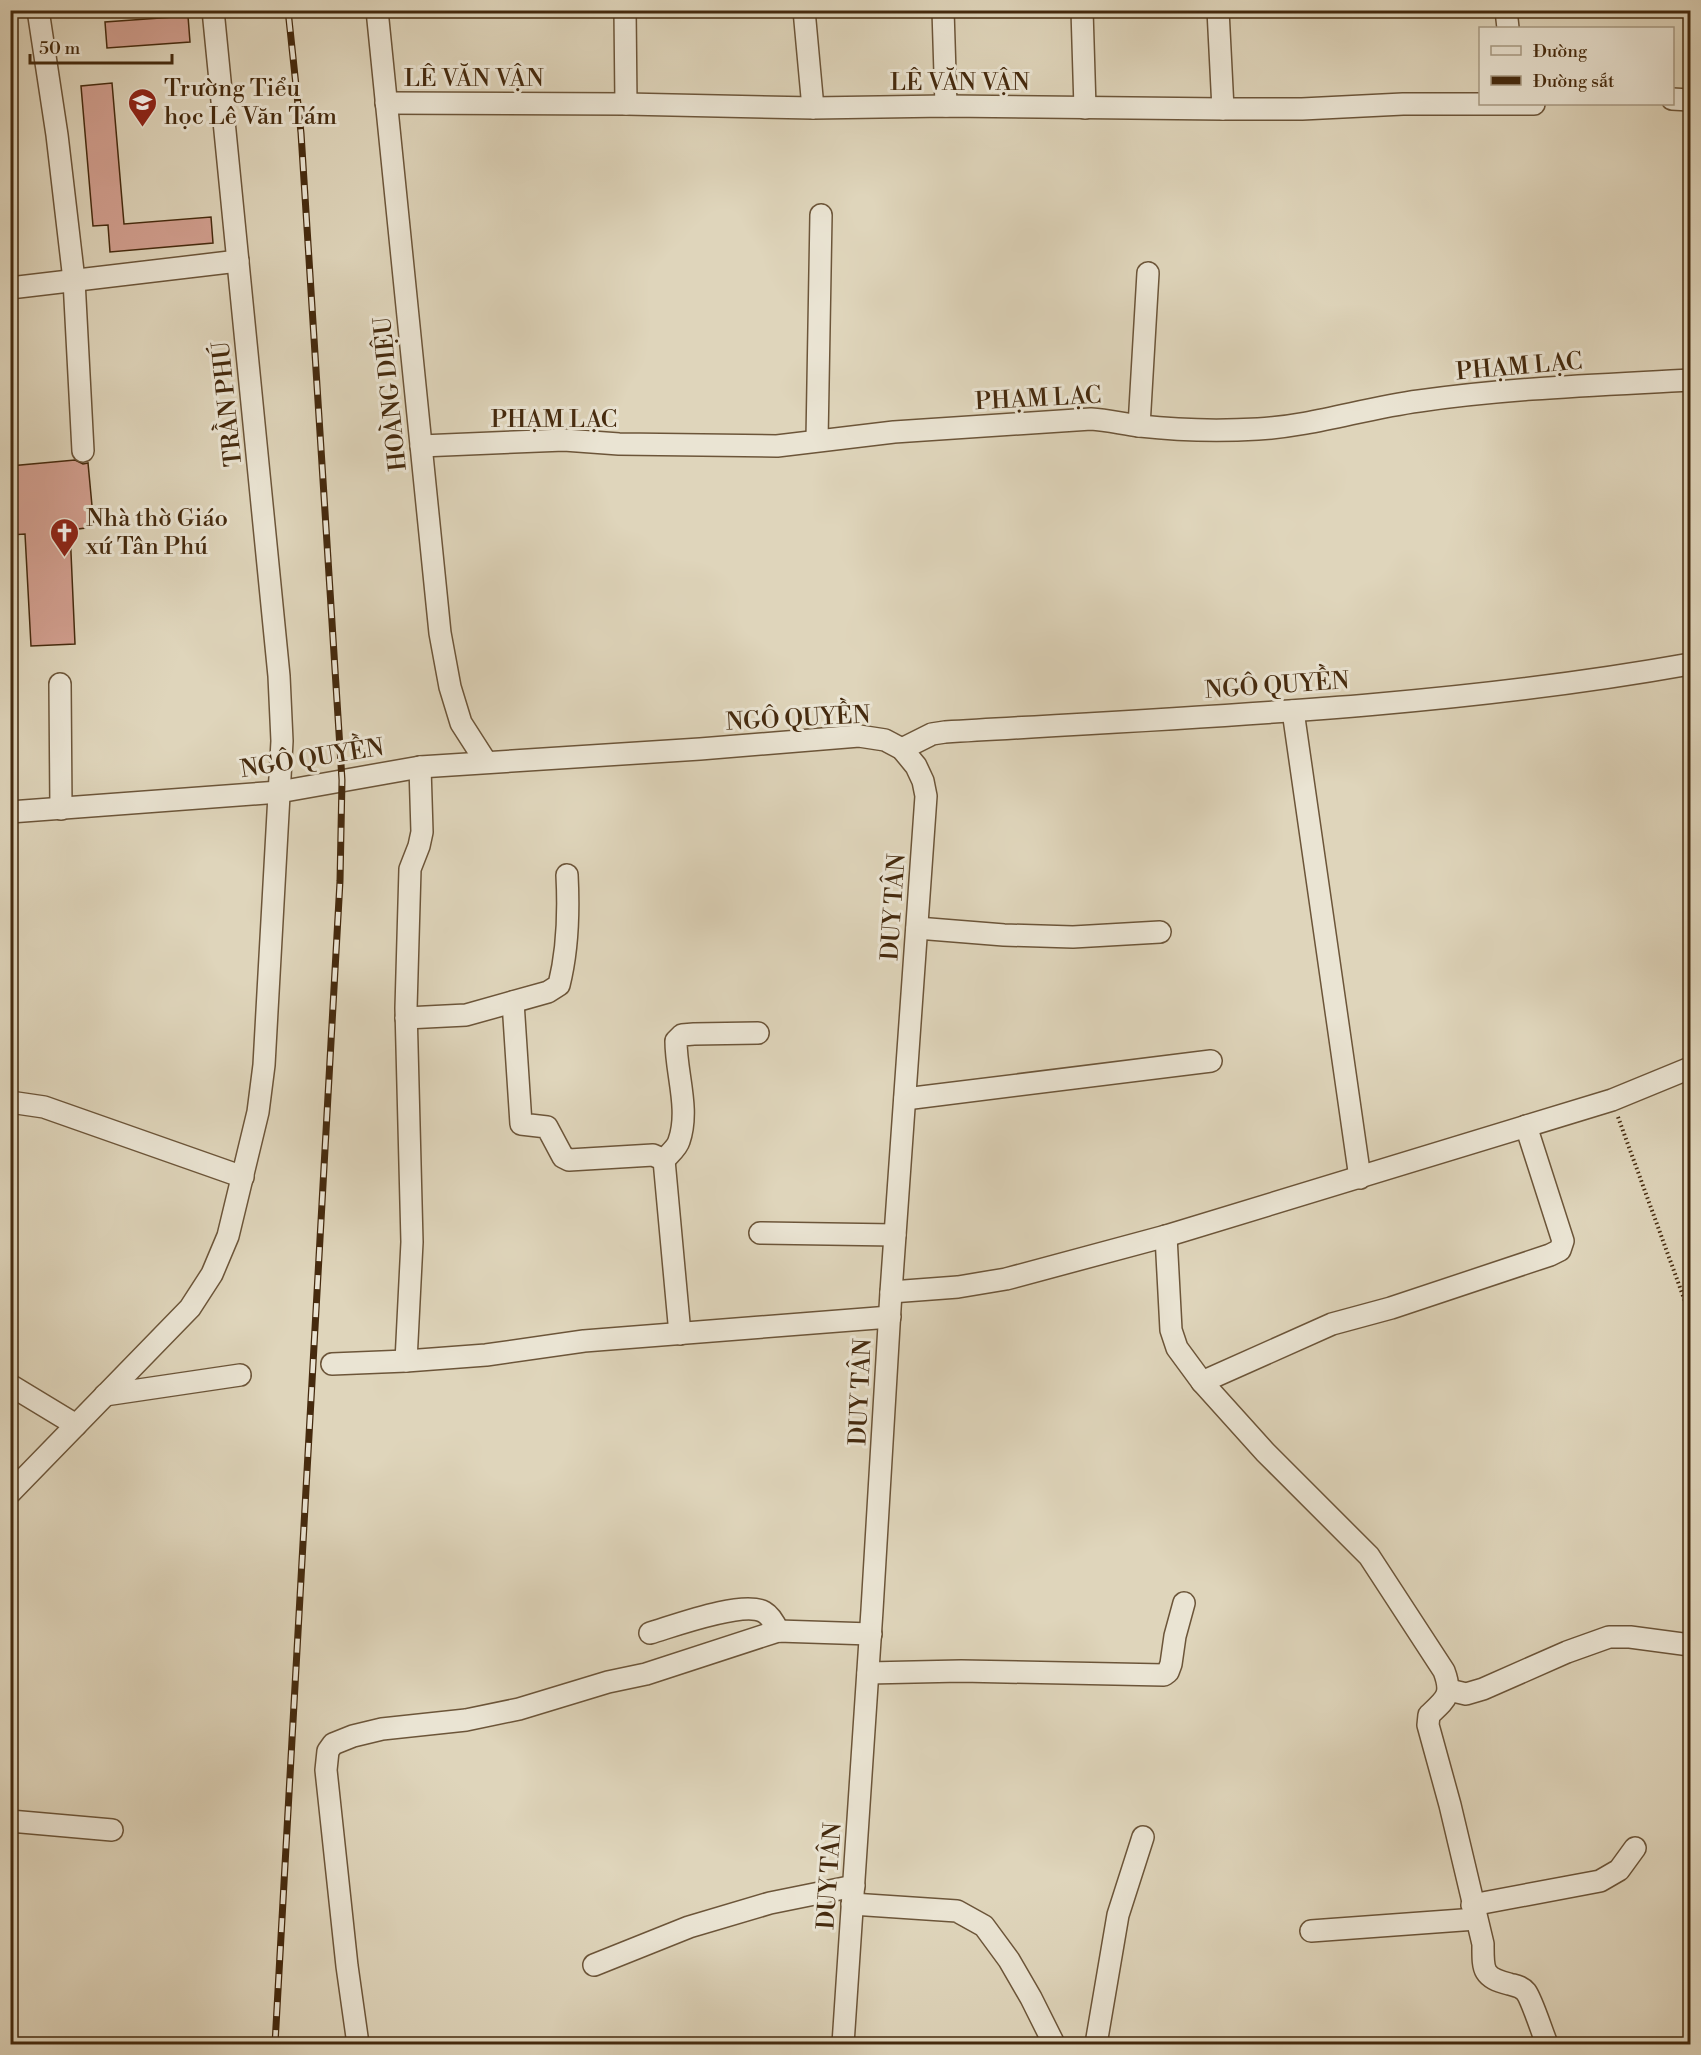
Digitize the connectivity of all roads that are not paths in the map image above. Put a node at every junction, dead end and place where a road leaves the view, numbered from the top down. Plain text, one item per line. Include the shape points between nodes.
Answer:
1 (38, 10) edge
2 (213, 10) edge
3 (377, 10) edge
4 (625, 10) edge
5 (804, 10) edge
6 (943, 10) edge
7 (1082, 10) edge
8 (1218, 10) edge
9 (1506, 10) edge
10 (1508, 27) edge
11 (1674, 99) edge
12 (1690, 100) edge
13 (386, 103) junction
14 (626, 104) junction
15 (1479, 104) edge
16 (946, 106) junction
17 (813, 108) junction
18 (1085, 108) junction
19 (1223, 109) junction
20 (821, 215) dead end
21 (238, 261) junction
22 (1148, 273) dead end
23 (74, 280) junction
24 (10, 288) edge
25 (1690, 380) edge
26 (1139, 426) junction
27 (817, 440) junction
28 (421, 446) junction
29 (83, 452) dead end
30 (1690, 664) edge
31 (60, 684) dead end
32 (1293, 711) junction
33 (902, 749) junction
34 (486, 762) junction
35 (420, 767) junction
36 (279, 792) junction
37 (61, 809) junction
38 (10, 812) edge
39 (567, 875) dead end
40 (917, 928) junction
41 (1160, 932) dead end
42 (513, 1002) junction
43 (406, 1018) junction
44 (758, 1033) dead end
45 (1211, 1061) dead end
46 (1690, 1068) edge
47 (905, 1099) junction
48 (10, 1102) edge
49 (1526, 1126) junction
50 (664, 1160) junction
51 (243, 1177) junction
52 (1360, 1178) junction
53 (760, 1233) dead end
54 (895, 1235) junction
55 (1166, 1236) junction
56 (891, 1292) junction
57 (890, 1317) junction
58 (680, 1334) junction
59 (406, 1361) junction
60 (332, 1364) dead end
61 (240, 1374) dead end
62 (1202, 1382) junction
63 (10, 1385) edge
64 (105, 1395) junction
65 (76, 1425) junction
66 (10, 1493) edge
67 (1184, 1602) dead end
68 (778, 1631) junction
69 (650, 1633) dead end
70 (871, 1634) junction
71 (1690, 1646) edge
72 (868, 1673) junction
73 (1449, 1690) junction
74 (10, 1821) edge
75 (112, 1830) dead end
76 (1143, 1837) dead end
77 (1635, 1848) dead end
78 (853, 1895) junction
79 (1474, 1912) junction
80 (1311, 1931) dead end
81 (594, 1965) dead end
82 (358, 2044) edge
83 (843, 2044) edge
84 (1054, 2044) edge
85 (1096, 2044) edge
86 (1547, 2044) edge

1 - 23 street
2 - 21 street, TRẦN PHÚ
3 - 13 street, HOÀNG DIỆU
4 - 14 street
5 - 17 street
6 - 16 street
7 - 18 street
8 - 19 street
9 - 10 street
11 - 12 street
13 - 14 street, LÊ VĂN VẬN
13 - 28 street, HOÀNG DIỆU
14 - 17 street, LÊ VĂN VẬN
15 - 19 street, LÊ VĂN VẬN
16 - 17 street, LÊ VĂN VẬN
16 - 18 street, LÊ VĂN VẬN
18 - 19 street, LÊ VĂN VẬN
20 - 27 street
21 - 23 street
21 - 36 street, TRẦN PHÚ via 279,676
22 - 26 street
23 - 24 street
23 - 29 street
25 - 26 street, PHẠM LẠC via 1419,401 1261,429
26 - 27 street, PHẠM LẠC via 1091,419
27 - 28 street, PHẠM LẠC via 749,447 564,440
28 - 34 street, HOÀNG DIỆU via 440,633 450,687 461,723
30 - 32 street, NGÔ QUYỀN via 1501,692
31 - 37 street
32 - 33 street, NGÔ QUYỀN via 945,732
32 - 52 street
33 - 34 street, NGÔ QUYỀN via 885,740 859,736
33 - 40 street, DUY TÂN via 916,766 926,796
34 - 35 street, NGÔ QUYỀN
35 - 36 street, NGÔ QUYỀN
35 - 43 street via 422,832 410,869
36 - 37 street, NGÔ QUYỀN
36 - 51 street, TRẦN PHÚ via 264,1065
37 - 38 street, NGÔ QUYỀN
39 - 42 street via 569,905 559,985
40 - 41 street via 1073,937
40 - 47 street, DUY TÂN
42 - 43 street via 466,1014
42 - 50 street via 521,1124 547,1127 563,1157 569,1160 653,1155
43 - 59 street via 412,1242
44 - 50 street via 682,1035 676,1041 682,1126 679,1143
45 - 47 street
46 - 49 street via 1612,1100
47 - 54 street, DUY TÂN
48 - 51 street via 44,1107
49 - 52 street
49 - 62 street via 1563,1241 1560,1250 1332,1324
50 - 58 street
51 - 64 street, TRẦN PHÚ via 228,1236 201,1294
52 - 55 street
53 - 54 street
54 - 56 street, DUY TÂN
55 - 56 street via 1006,1279
55 - 62 street via 1171,1330 1177,1348
56 - 57 street, DUY TÂN
57 - 58 street
57 - 70 street, DUY TÂN
58 - 59 street
59 - 60 street
61 - 64 street
62 - 73 street via 1265,1452 1369,1556 1444,1671
63 - 65 street
64 - 65 street, TRẦN PHÚ
65 - 66 street, TRẦN PHÚ
67 - 72 street via 1171,1664 1164,1675
68 - 69 street via 765,1612 752,1608 735,1609
68 - 70 street
68 - 82 street via 646,1674 519,1709 466,1720 382,1729 333,1744 328,1751 326,1770
70 - 72 street, DUY TÂN
71 - 73 street via 1630,1637 1609,1638 1483,1689 1466,1694
72 - 78 street, DUY TÂN
73 - 79 street via 1446,1700 1429,1715 1428,1725
74 - 75 street
76 - 85 street via 1118,1915
77 - 79 street via 1619,1870 1600,1881
78 - 81 street via 770,1903 689,1927
78 - 83 street, DUY TÂN
78 - 84 street via 957,1911 984,1926 1009,1960
79 - 80 street
79 - 86 street via 1486,1973 1494,1980 1520,1986 1528,1994

